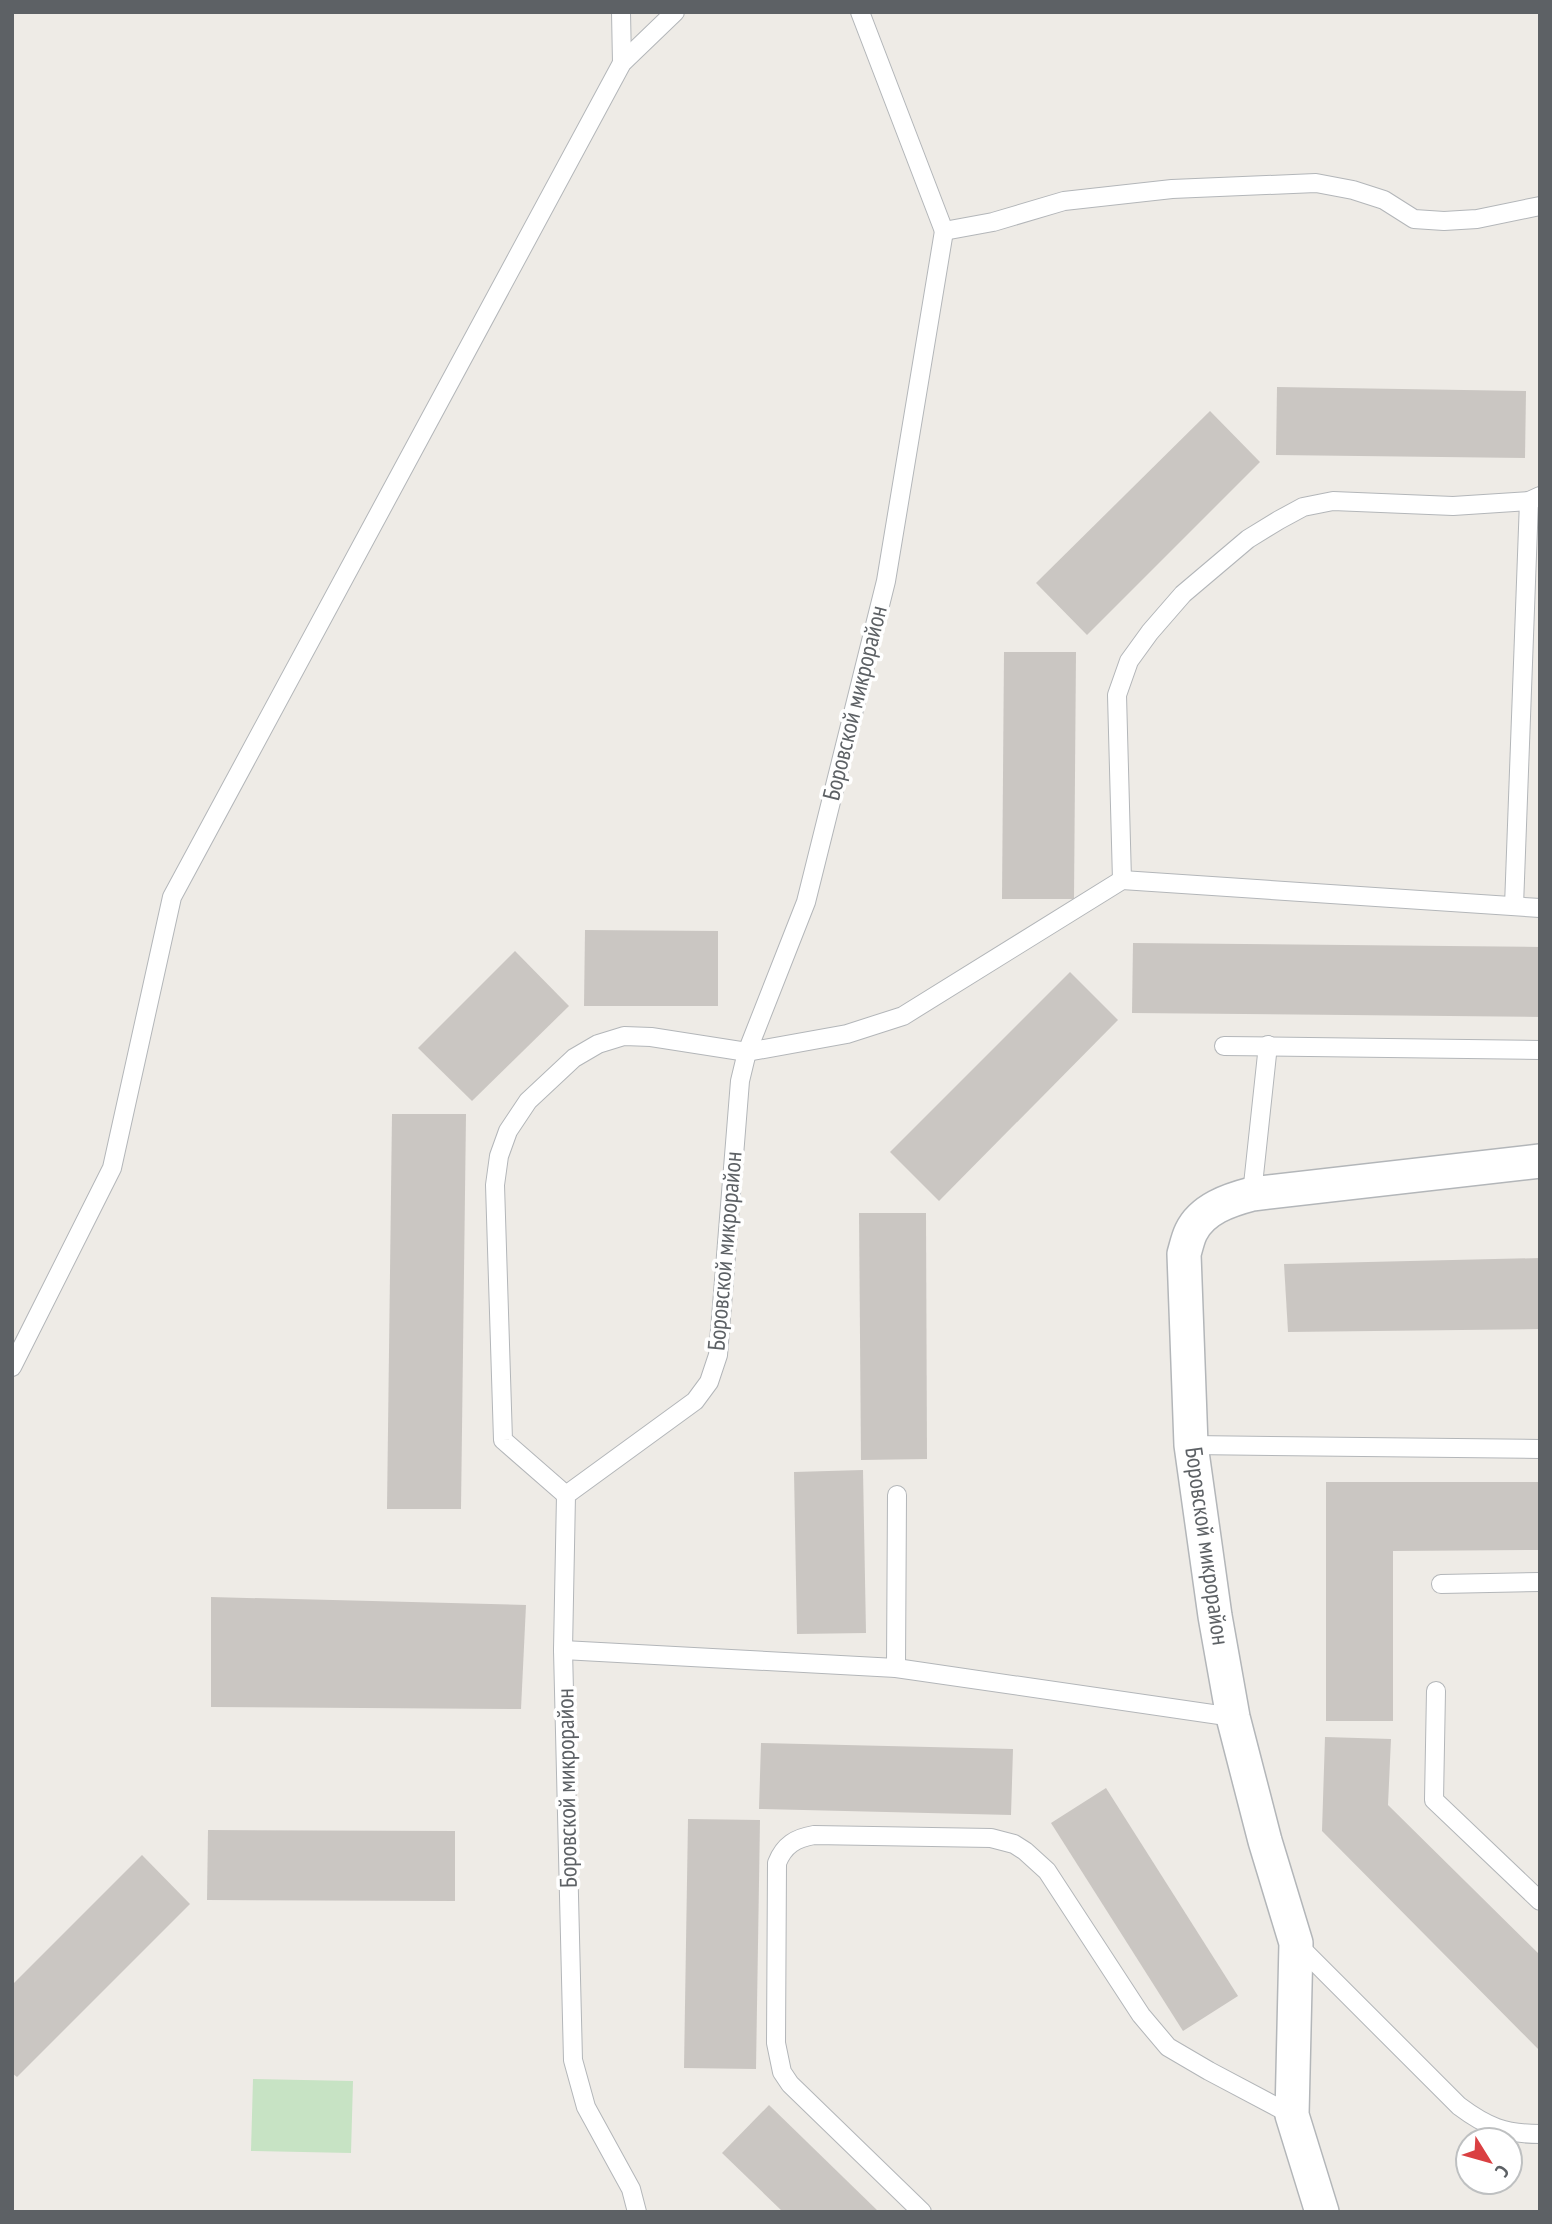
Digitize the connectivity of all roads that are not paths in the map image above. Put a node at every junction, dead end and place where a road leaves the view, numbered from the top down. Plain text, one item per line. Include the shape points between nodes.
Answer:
1 (621, 12) edge
2 (675, 12) edge
3 (860, 12) edge
4 (622, 63) junction
5 (1540, 206) edge
6 (944, 231) junction
7 (1534, 498) edge
8 (1122, 880) junction
9 (1514, 906) junction
10 (1540, 908) edge
11 (1268, 1045) junction
12 (1224, 1046) dead end
13 (1540, 1050) edge
14 (747, 1052) junction
15 (1540, 1161) edge
16 (1252, 1194) junction
17 (12, 1367) edge
18 (1191, 1445) junction
19 (1540, 1449) edge
20 (566, 1495) junction
21 (897, 1495) dead end
22 (1540, 1582) edge
23 (1441, 1584) dead end
24 (563, 1650) junction
25 (896, 1668) junction
26 (1436, 1691) dead end
27 (1233, 1717) junction
28 (1540, 1901) edge
29 (1296, 1943) junction
30 (1292, 2115) junction
31 (1540, 2134) edge
32 (637, 2212) edge
33 (922, 2212) edge
34 (1322, 2212) edge

1 - 4 lane
2 - 4 lane
3 - 6 lane
4 - 17 lane via 172,897 112,1168
5 - 6 lane via 1444,221 1415,219 1384,200 1316,183 1172,189 1064,201
6 - 14 lane, Боровской микрорайон via 886,580 806,902
7 - 8 lane via 1453,506 1334,501 1303,507 1248,539 1183,594 1129,662 1117,695
7 - 9 lane
8 - 9 lane
8 - 14 lane via 903,1016 847,1034
9 - 10 lane
11 - 12 lane
11 - 13 lane
11 - 16 lane
14 - 20 lane, Боровской микрорайон via 740,1081 718,1355 709,1382 695,1401
14 - 20 lane via 651,1037 624,1036 598,1044 554,1074 508,1131 495,1185 501,1433 507,1445
15 - 16 street, Боровской микрорайон
16 - 18 street, Боровской микрорайон via 1210,1210 1191,1231 1184,1254
18 - 19 lane
18 - 27 street, Боровской микрорайон
20 - 24 lane, Боровской микрорайон
21 - 25 lane
22 - 23 lane
24 - 25 lane
24 - 32 lane, Боровской микрорайон via 573,2060 586,2107 631,2189
25 - 27 lane
26 - 28 lane via 1434,1800
27 - 29 street, Боровской микрорайон
29 - 30 street, Боровской микрорайон
29 - 31 lane via 1459,2106 1480,2122 1505,2132
30 - 33 lane via 1168,2047 1141,2015 1047,1871 1025,1850 991,1838 802,1837 782,1852 777,1863 776,2043 782,2072
30 - 34 street, Боровской микрорайон

